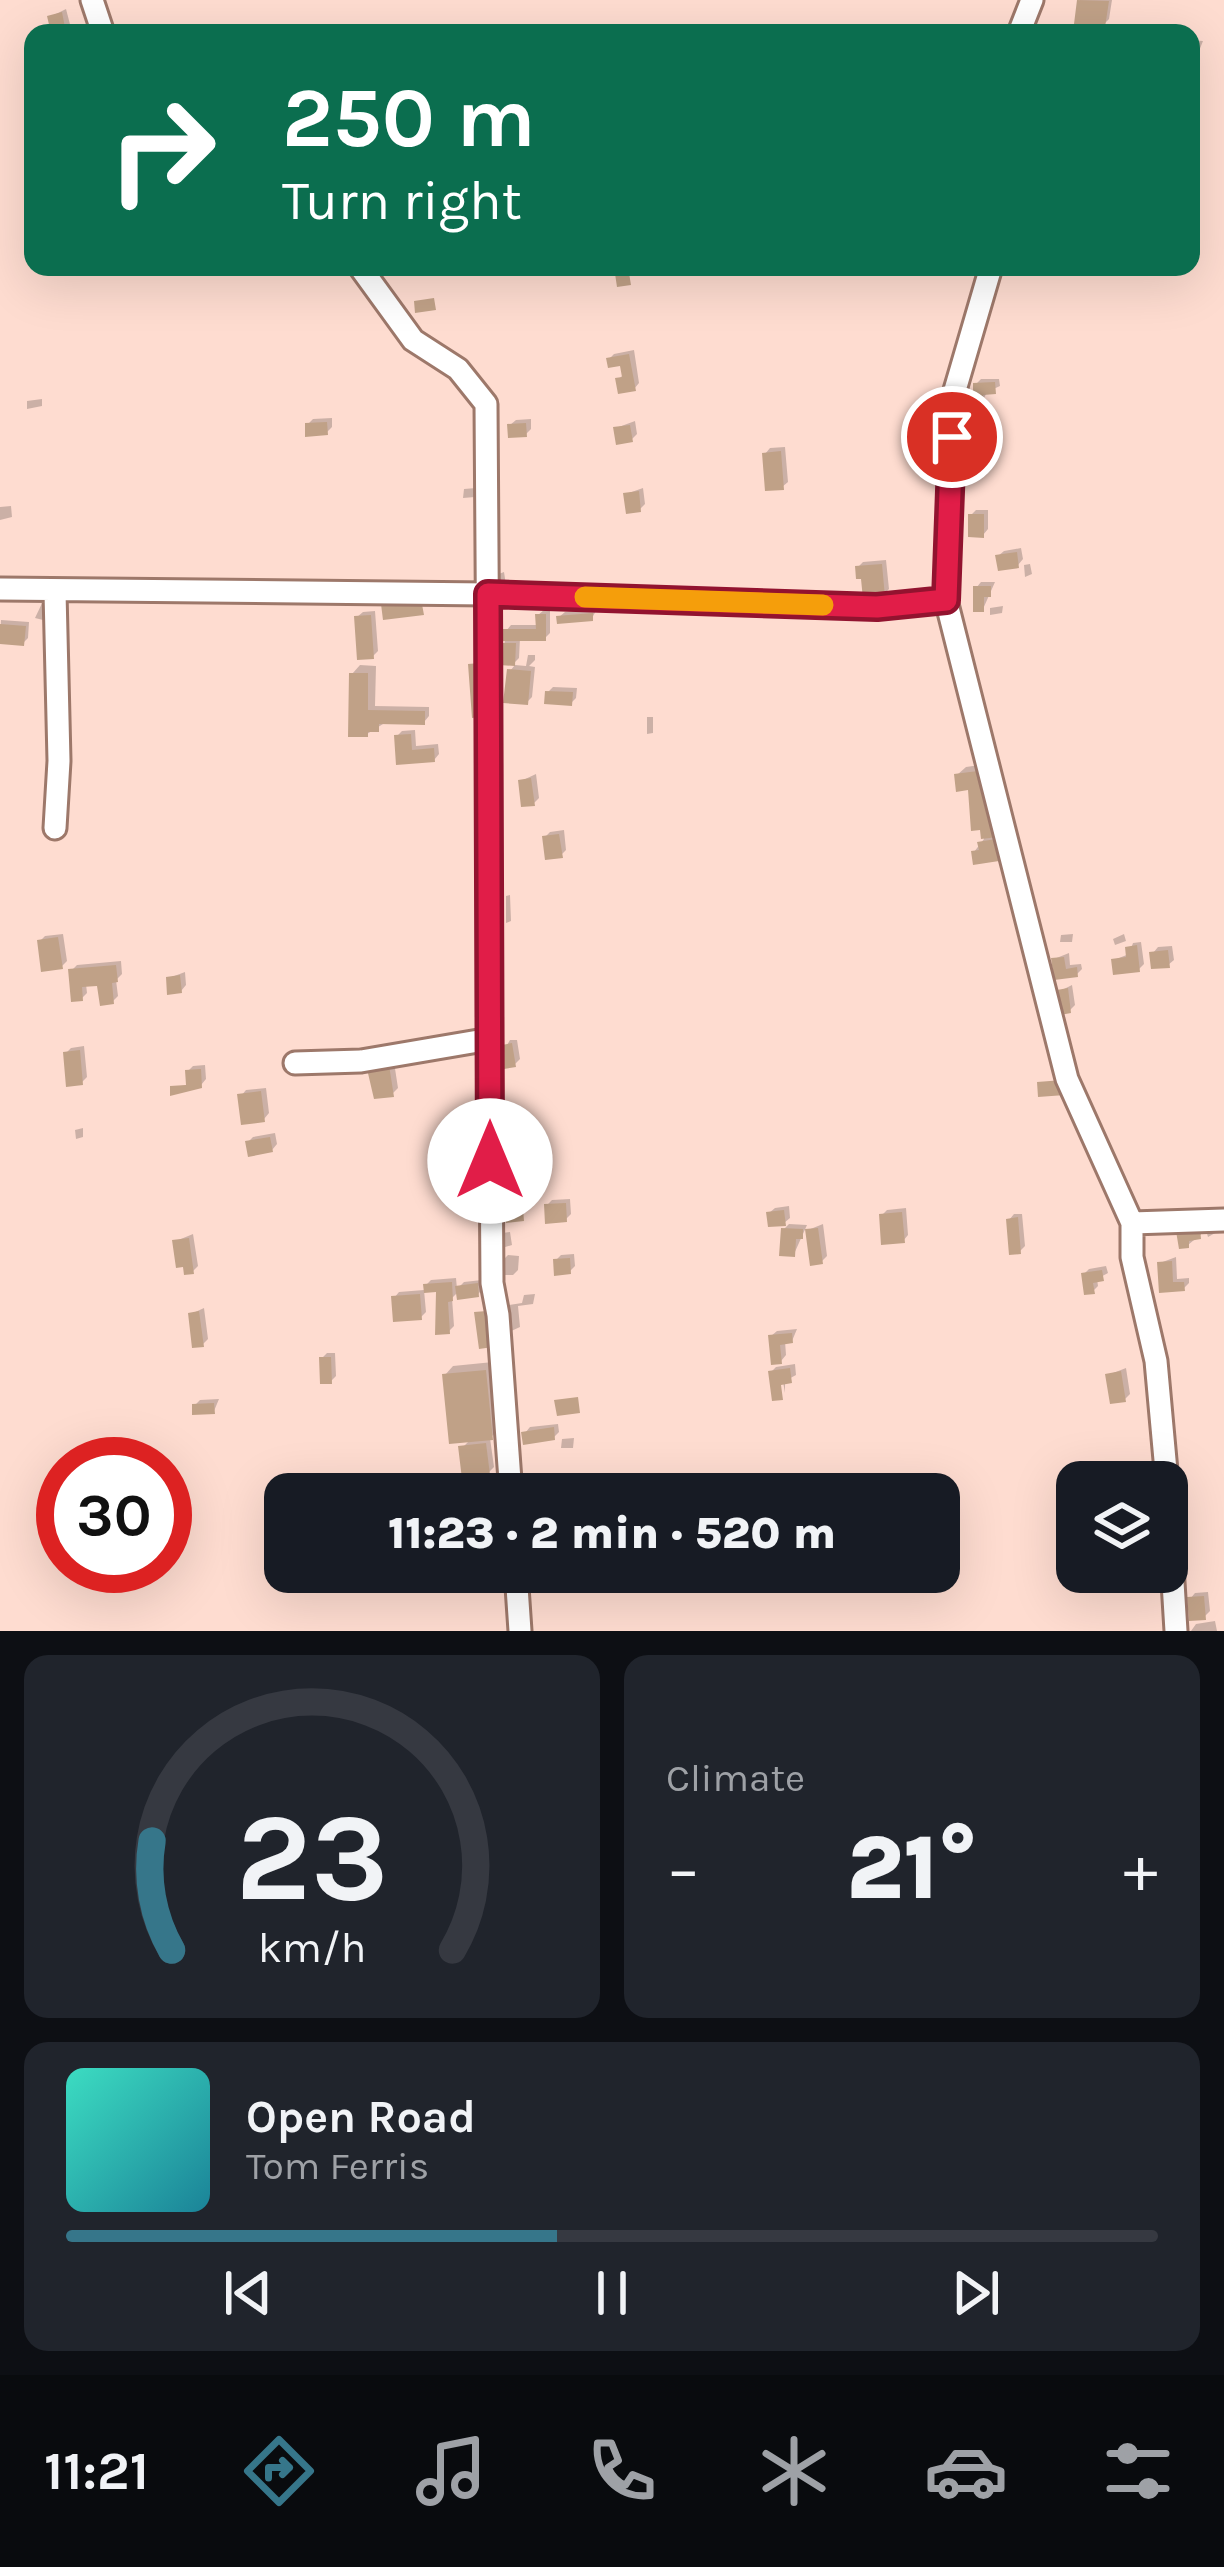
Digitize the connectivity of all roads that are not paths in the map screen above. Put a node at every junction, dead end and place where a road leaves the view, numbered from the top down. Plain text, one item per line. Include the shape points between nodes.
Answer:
1 (367, 276) edge
2 (988, 276) edge
3 (0, 589) edge
4 (55, 592) junction
5 (488, 594) junction
6 (946, 600) junction
7 (56, 828) dead end
8 (490, 1039) junction
9 (295, 1063) dead end
10 (1224, 1220) edge
11 (1132, 1222) junction
12 (1165, 1461) edge
13 (509, 1473) edge
14 (517, 1593) edge
15 (1174, 1593) edge
16 (520, 1631) edge
17 (1176, 1631) edge

1 - 5 street via 413,340 458,369 486,404
2 - 6 street via 953,397
3 - 4 street
4 - 5 street
4 - 7 street
5 - 6 street via 877,607
5 - 8 street
6 - 11 street via 1067,1079
8 - 9 street via 361,1061
8 - 13 street via 492,1283
10 - 11 street
11 - 12 street
14 - 16 street
15 - 17 street

